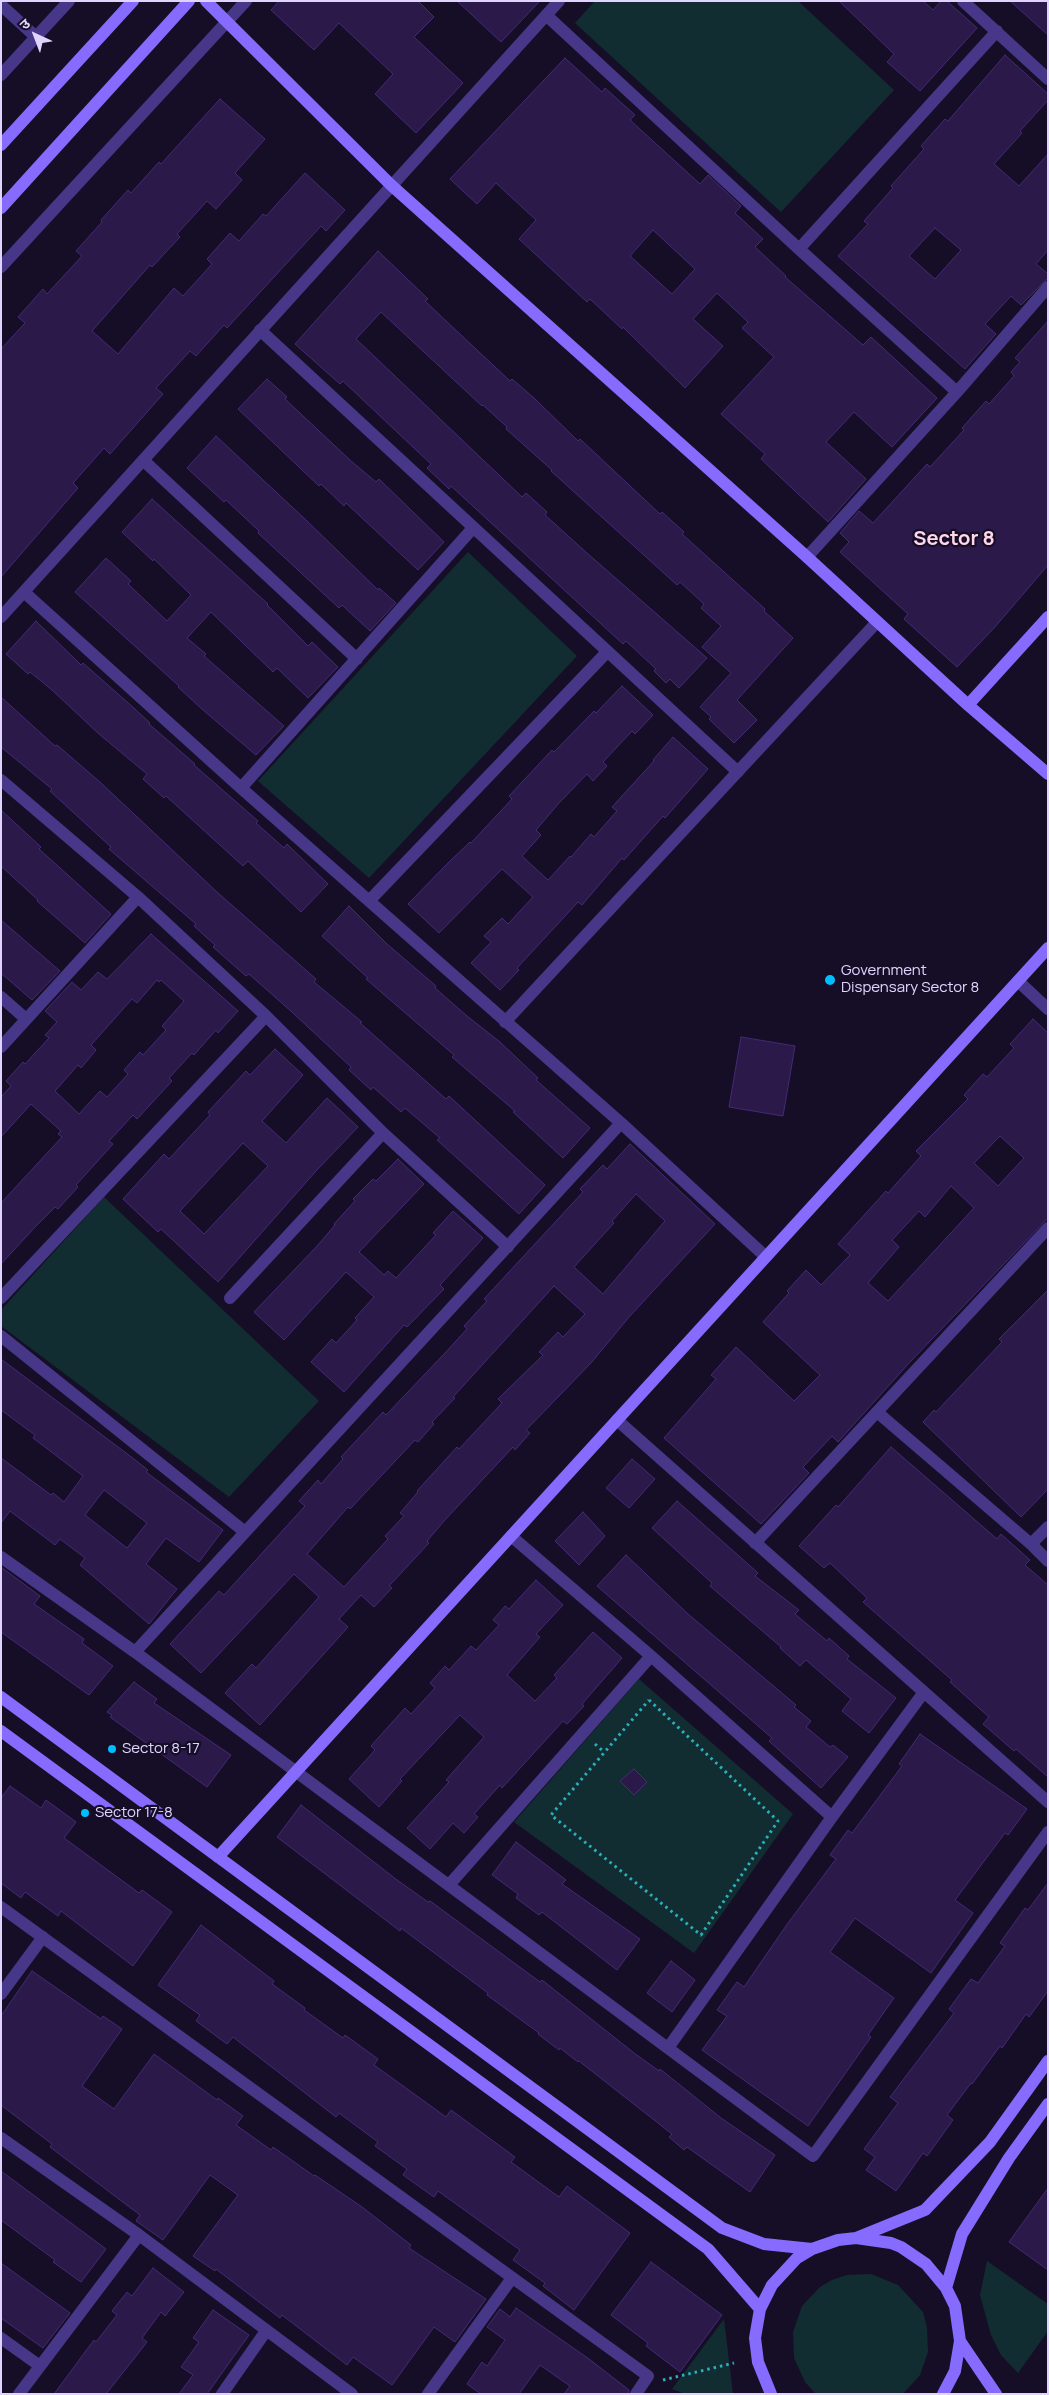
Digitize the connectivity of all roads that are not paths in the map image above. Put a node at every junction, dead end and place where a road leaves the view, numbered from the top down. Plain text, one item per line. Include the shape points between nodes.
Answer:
1 (69, 1) edge
2 (133, 1) edge
3 (189, 1) edge
4 (206, 1) edge
5 (246, 1) edge
6 (558, 1) edge
7 (963, 1) edge
8 (1, 5) edge
9 (546, 15) junction
10 (228, 22) junction
11 (997, 31) junction
12 (36, 37) junction
13 (1, 75) edge
14 (1048, 79) edge
15 (1, 145) edge
16 (391, 185) junction
17 (1, 208) edge
18 (799, 249) junction
19 (1, 267) edge
20 (1048, 287) edge
21 (260, 330) junction
22 (957, 392) junction
23 (143, 460) junction
24 (473, 528) junction
25 (807, 557) junction
26 (24, 592) junction
27 (1, 617) edge
28 (1048, 617) edge
29 (877, 622) junction
30 (607, 652) junction
31 (357, 659) junction
32 (968, 705) junction
33 (738, 772) junction
34 (1048, 774) edge
35 (1, 780) edge
36 (241, 788) junction
37 (138, 897) junction
38 (369, 901) junction
39 (1048, 948) edge
40 (1018, 981) junction
41 (1, 997) edge
42 (1048, 1009) edge
43 (266, 1016) junction
44 (26, 1019) junction
45 (505, 1022) junction
46 (1, 1047) edge
47 (621, 1124) junction
48 (384, 1133) junction
49 (1048, 1228) edge
50 (508, 1247) junction
51 (766, 1257) junction
52 (1, 1298) edge
53 (230, 1298) dead end
54 (1, 1336) edge
55 (877, 1412) junction
56 (617, 1420) junction
57 (1048, 1527) edge
58 (245, 1532) junction
59 (511, 1536) junction
60 (755, 1543) junction
61 (1032, 1544) junction
62 (1, 1557) edge
63 (1048, 1561) edge
64 (135, 1652) junction
65 (652, 1656) junction
66 (924, 1692) junction
67 (1, 1697) edge
68 (1, 1731) edge
69 (295, 1772) junction
70 (1048, 1802) edge
71 (832, 1816) junction
72 (1048, 1832) edge
73 (218, 1856) junction
74 (449, 1885) junction
75 (1, 1907) edge
76 (43, 1937) junction
77 (1, 1994) edge
78 (668, 2048) junction
79 (1048, 2061) edge
80 (1048, 2104) edge
81 (1, 2138) edge
82 (139, 2235) junction
83 (856, 2238) junction
84 (812, 2249) junction
85 (512, 2278) junction
86 (946, 2288) junction
87 (760, 2309) junction
88 (266, 2332) junction
89 (1, 2338) edge
90 (960, 2341) junction
91 (40, 2366) junction
92 (639, 2389) edge
93 (770, 2393) edge
94 (19, 2394) edge
95 (222, 2394) edge
96 (352, 2394) edge
97 (428, 2394) edge
98 (943, 2394) edge
99 (996, 2394) edge

1 - 12 street
2 - 15 street
3 - 17 street
4 - 10 street
5 - 10 street
6 - 9 street
7 - 11 street
8 - 12 street
9 - 16 street
9 - 18 street
10 - 16 street
10 - 19 street
11 - 14 street
11 - 18 street
12 - 13 street
16 - 21 street
16 - 25 street
18 - 22 street
20 - 22 street
21 - 23 street
21 - 24 street
22 - 25 street
23 - 26 street
23 - 31 street
24 - 30 street
24 - 31 street
25 - 29 street
26 - 27 street
26 - 36 street
28 - 32 street
29 - 32 street
29 - 33 street
30 - 33 street
30 - 38 street
31 - 36 street
32 - 34 street
33 - 45 street
35 - 37 street
36 - 38 street
37 - 43 street
37 - 44 street
38 - 45 street
39 - 40 street
40 - 42 street
40 - 51 street
41 - 44 street
43 - 48 street
43 - 52 street
44 - 46 street
45 - 47 street
47 - 50 street
47 - 51 street
48 - 50 street
48 - 53 street
49 - 55 street
50 - 58 street
51 - 56 street
54 - 58 street
55 - 60 street
55 - 61 street
56 - 59 street
56 - 60 street
57 - 61 street
58 - 64 street
59 - 65 street
59 - 69 street
60 - 66 street
61 - 63 street
62 - 64 street
64 - 69 street
65 - 71 street
65 - 74 street
66 - 70 street
66 - 71 street
67 - 73 street
68 - 87 street via 708,2249
69 - 73 street
69 - 74 street
71 - 78 street
72 - 78 street via 813,2156
73 - 84 street via 722,2228 764,2244
74 - 78 street
75 - 76 street
76 - 77 street
76 - 85 street
79 - 83 street via 990,2142 925,2210
80 - 86 street via 1009,2158 962,2234
81 - 82 street
82 - 88 street
82 - 91 street
83 - 84 street
83 - 86 street via 901,2247 926,2264
84 - 87 street via 782,2272
85 - 92 street via 648,2376
85 - 97 street
86 - 90 street via 955,2306
87 - 93 street via 756,2348 760,2370
88 - 95 street
88 - 96 street
89 - 91 street
90 - 98 street via 955,2371
90 - 99 street
91 - 94 street

